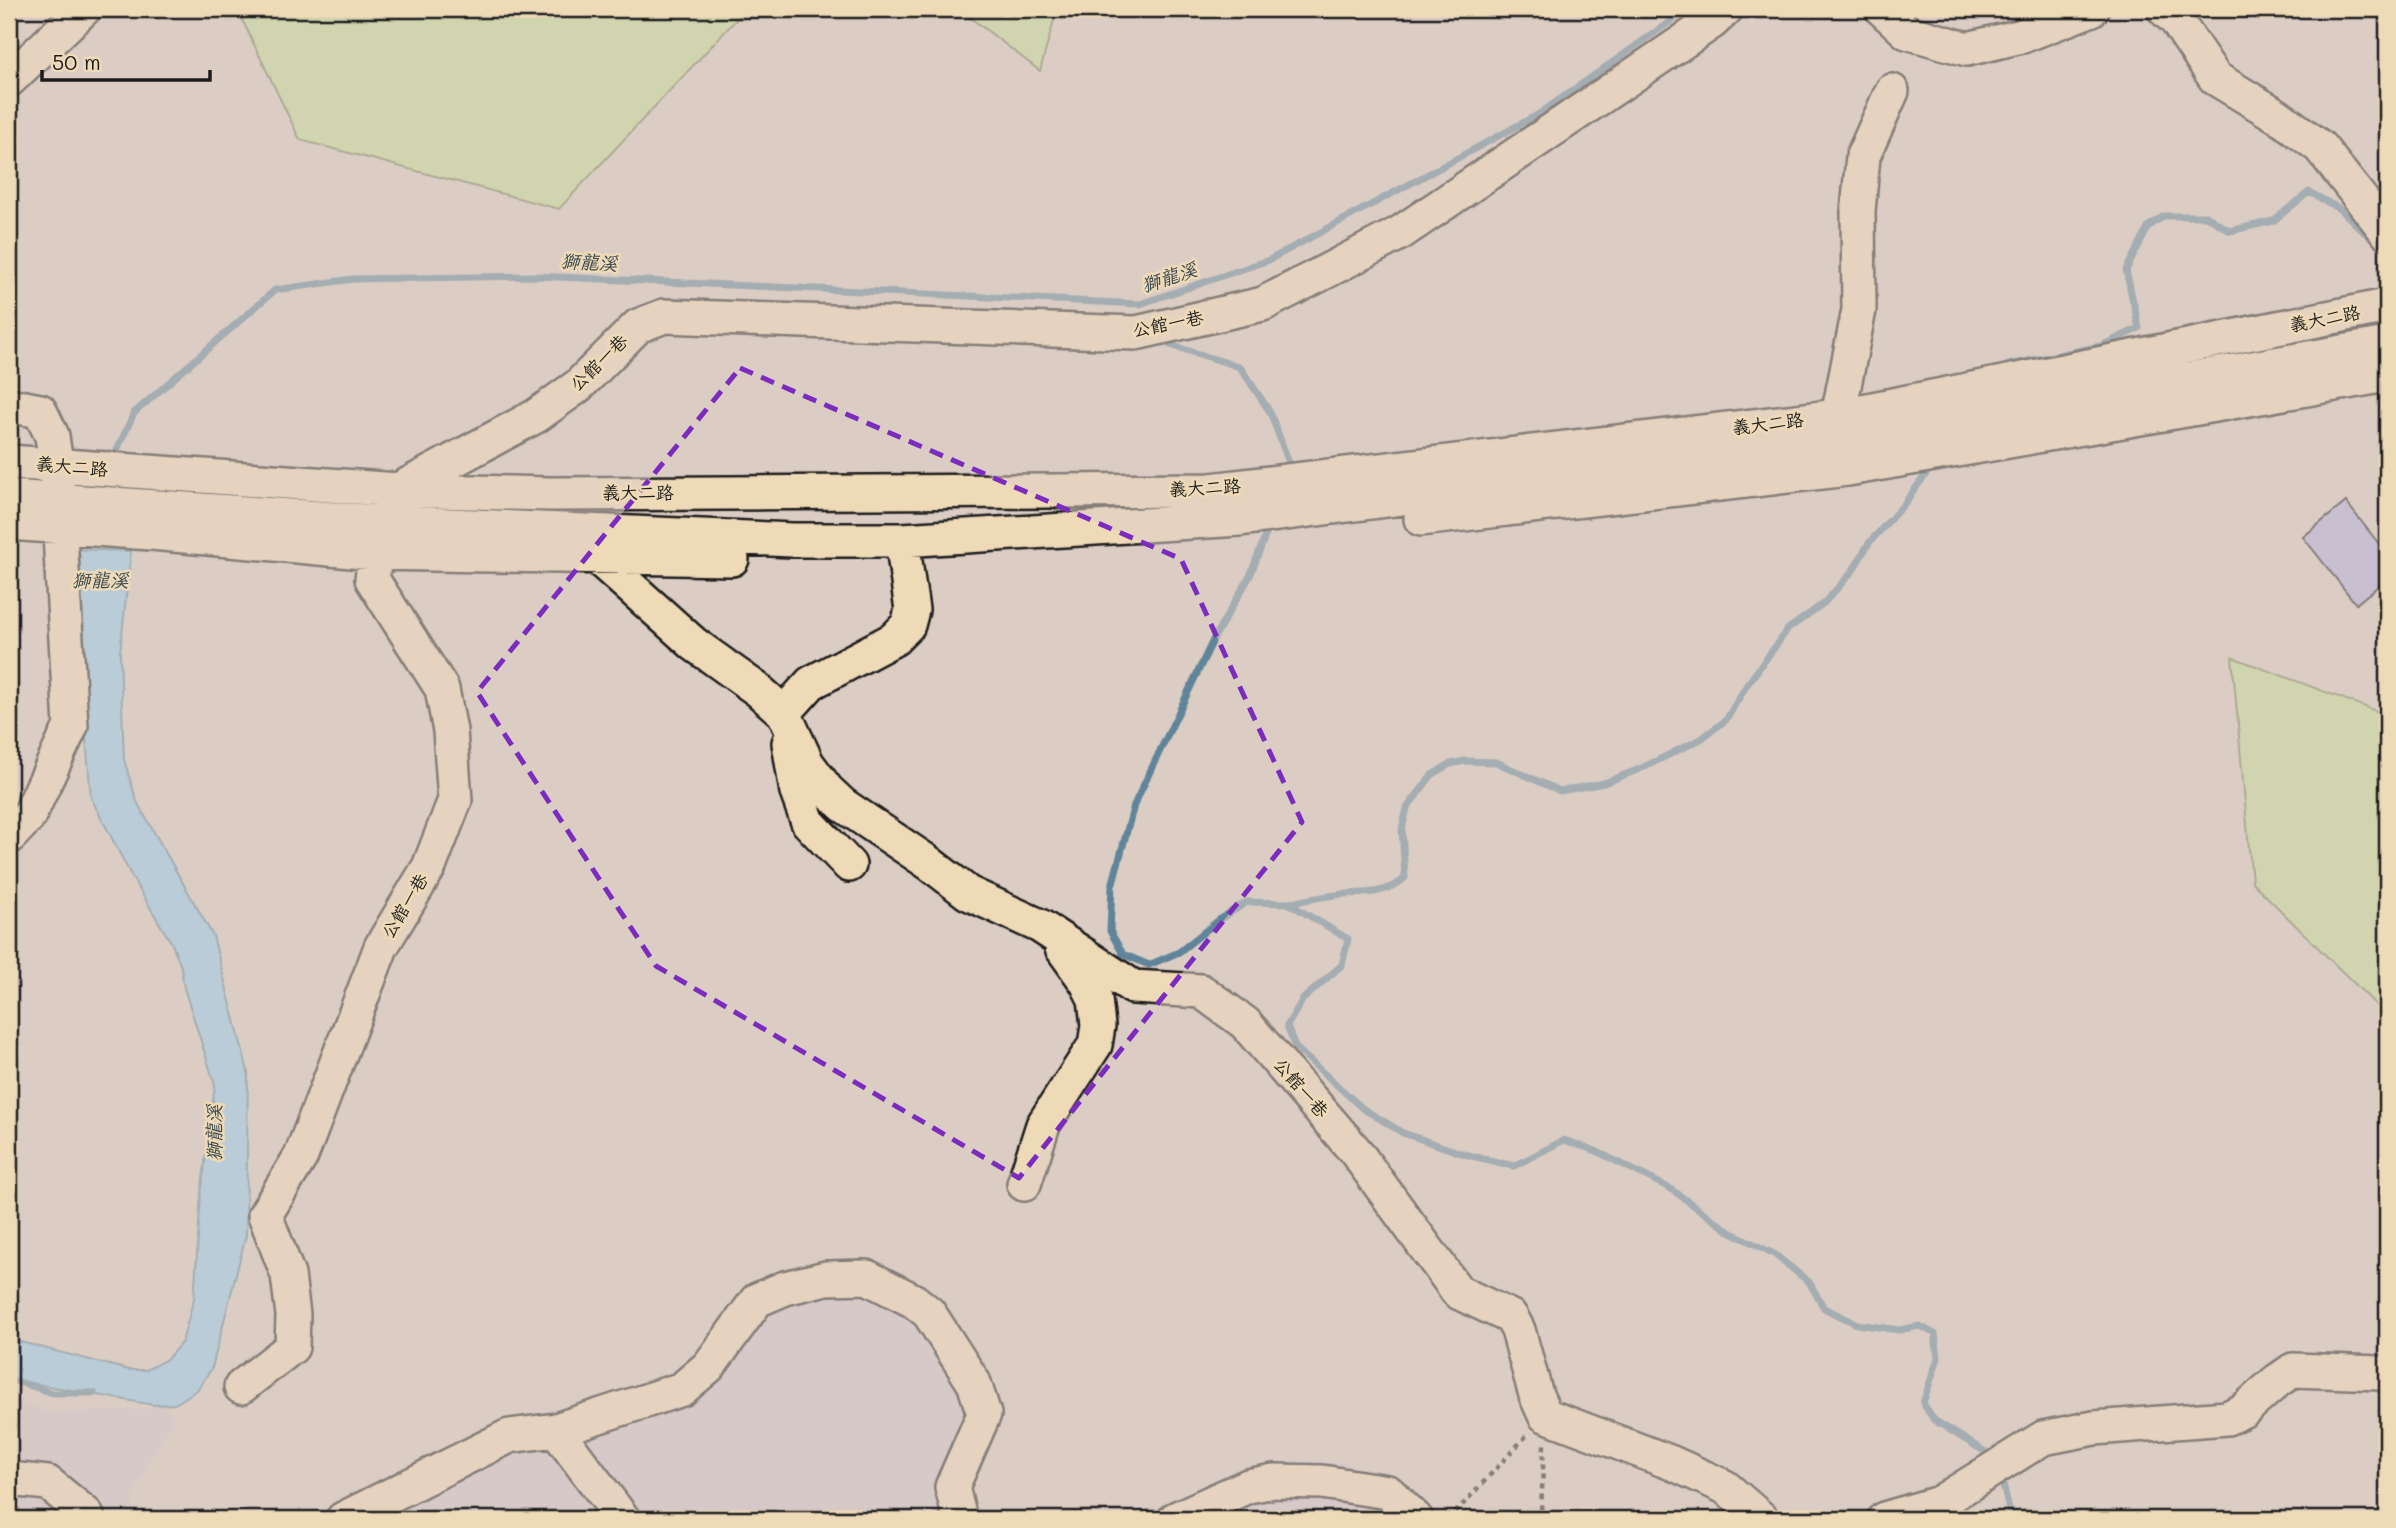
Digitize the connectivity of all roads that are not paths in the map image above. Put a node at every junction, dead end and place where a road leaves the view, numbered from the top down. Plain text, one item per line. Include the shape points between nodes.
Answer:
1 (84, 9) edge
2 (1726, 9) edge
3 (1882, 9) edge
4 (2092, 9) edge
5 (2164, 9) edge
6 (9, 80) edge
7 (1892, 91) dead end
8 (2382, 218) edge
9 (2387, 306) edge
10 (2387, 344) edge
11 (2387, 375) edge
12 (9, 405) edge
13 (1842, 442) junction
14 (9, 462) edge
15 (56, 465) junction
16 (398, 490) junction
17 (9, 497) edge
18 (60, 512) junction
19 (9, 523) edge
20 (566, 529) junction
21 (377, 538) junction
22 (904, 551) junction
23 (597, 557) junction
24 (783, 713) junction
25 (9, 837) edge
26 (849, 865) dead end
27 (1040, 926) junction
28 (1024, 1184) dead end
29 (2387, 1377) edge
30 (241, 1387) dead end
31 (556, 1430) junction
32 (9, 1479) edge
33 (88, 1519) edge
34 (344, 1519) edge
35 (623, 1519) edge
36 (960, 1519) edge
37 (1175, 1519) edge
38 (1416, 1519) edge
39 (1762, 1519) edge
40 (1884, 1519) edge

1 - 6 street
2 - 16 street, 公館一巷 via 1400,233 1263,304 1136,334 664,316 638,326 578,386 536,416
3 - 4 street via 1907,32 1967,49 2022,36
5 - 8 street via 2215,78 2320,147
7 - 13 street via 1863,156 1858,211 1859,310
9 - 13 street, 義大二路
10 - 13 street, 義大二路
11 - 13 street, 義大二路
12 - 15 street via 40,411
13 - 16 street, 義大二路 via 1210,490 549,494
13 - 22 street, 義大二路 via 1240,519
14 - 15 street, 義大二路
15 - 16 street, 義大二路
15 - 18 street
16 - 21 street
17 - 18 street, 義大二路
18 - 19 street, 義大二路
18 - 21 street, 義大二路
18 - 25 street via 71,726 29,816
20 - 21 street, 義大二路
20 - 22 street, 義大二路 via 792,540
20 - 23 street, 公館一巷
21 - 23 street, 義大二路
21 - 30 street, 公館一巷 via 372,579 442,689 455,800 429,867 381,947 301,1156 265,1215 288,1275 292,1347
22 - 23 street, 義大二路
22 - 24 street via 912,610 908,625 894,639 811,682
23 - 24 street, 公館一巷 via 695,644
24 - 26 street via 797,792 808,822
24 - 27 street, 公館一巷 via 807,763 843,805 968,893
27 - 28 street via 1057,941 1087,983 1095,999 1098,1026 1095,1045 1043,1125
27 - 39 street, 公館一巷 via 1133,987 1201,992 1245,1023 1356,1152 1458,1292 1511,1317 1545,1415 1725,1487
29 - 40 street via 2381,1373 2293,1370 2244,1410 2227,1418 2094,1428 2043,1438 1939,1503
31 - 34 street via 509,1436
31 - 35 street
31 - 36 street via 681,1389 709,1366 757,1300 826,1278 867,1276 929,1313 975,1383 984,1414 952,1487
32 - 33 street via 48,1483
37 - 38 street via 1248,1486 1274,1481 1322,1482 1388,1492

